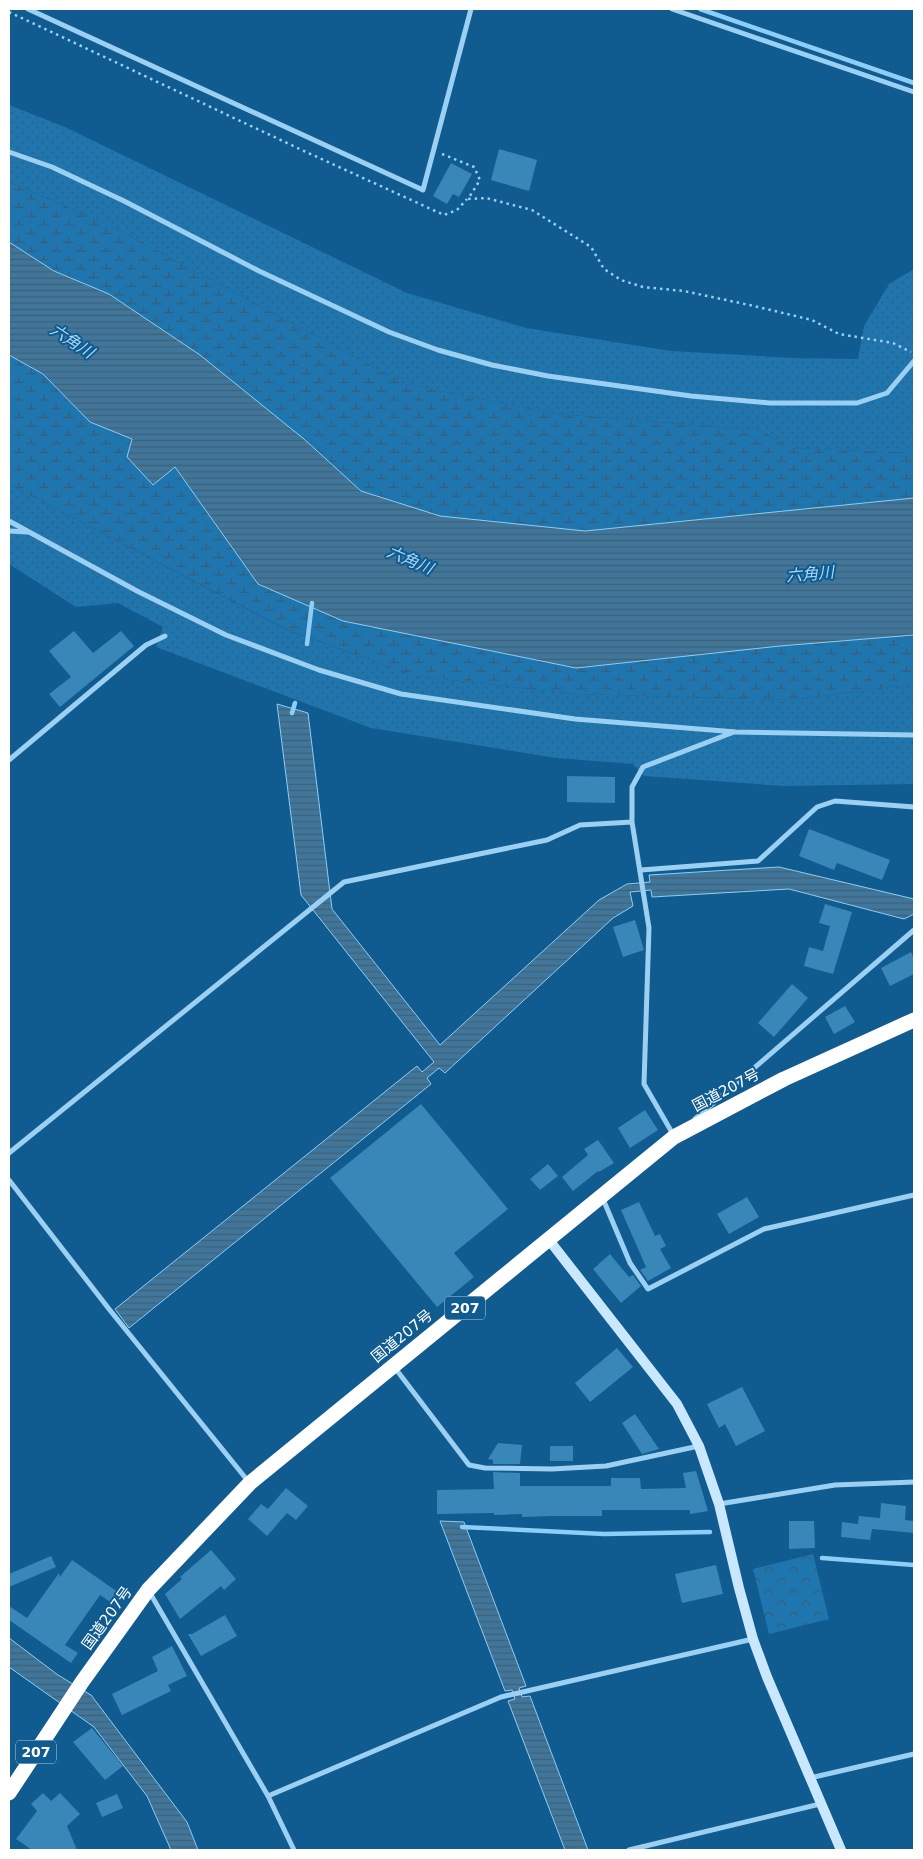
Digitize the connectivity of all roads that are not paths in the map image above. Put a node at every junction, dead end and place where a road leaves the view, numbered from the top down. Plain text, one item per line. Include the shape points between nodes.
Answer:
1 (28, 9) edge
2 (471, 9) edge
3 (672, 9) edge
4 (914, 92) edge
5 (9, 152) edge
6 (914, 360) edge
7 (9, 521) edge
8 (9, 531) edge
9 (31, 532) junction
10 (165, 636) dead end
11 (736, 732) junction
12 (914, 735) edge
13 (9, 760) edge
14 (914, 807) edge
15 (632, 822) junction
16 (640, 870) junction
17 (914, 930) edge
18 (914, 1020) edge
19 (674, 1137) junction
20 (9, 1154) edge
21 (9, 1180) edge
22 (914, 1195) edge
23 (602, 1196) junction
24 (549, 1240) junction
25 (392, 1366) junction
26 (699, 1446) junction
27 (914, 1482) edge
28 (250, 1483) junction
29 (719, 1504) junction
30 (148, 1590) junction
31 (753, 1639) junction
32 (914, 1754) edge
33 (809, 1778) junction
34 (9, 1793) edge
35 (268, 1796) junction
36 (820, 1804) junction
37 (294, 1850) edge
38 (629, 1850) edge
39 (841, 1850) edge

1 - 2 street via 422,190
3 - 4 street
5 - 6 street via 52,167 124,201 389,332 492,365 691,396 770,403 857,403 887,393
7 - 9 street
8 - 9 street
9 - 11 street via 137,592 226,635 319,670 401,694 575,718
10 - 13 street via 146,645
11 - 12 street
11 - 15 street via 643,767 632,787
14 - 16 street via 834,801 817,807 758,861
15 - 16 street
15 - 20 street via 580,825 547,840 344,882
16 - 19 street via 649,928 644,1084
17 - 19 street
18 - 19 highway, 国道207号 / 207 via 784,1078
19 - 23 highway, 国道207号 / 207
21 - 28 street
22 - 23 street via 764,1229 648,1290 630,1263
23 - 24 highway, 国道207号 / 207
24 - 25 highway, 国道207号 / 207
24 - 26 street via 677,1404
25 - 26 street via 469,1465 552,1469 606,1466
25 - 28 highway, 国道207号 / 207
26 - 29 street
27 - 29 street via 835,1485
28 - 30 highway, 国道207号 / 207
29 - 31 street
30 - 34 highway, 国道207号 / 207
30 - 35 street
31 - 33 street
31 - 35 street via 492,1701
32 - 33 street
33 - 36 street
35 - 37 street
36 - 38 street
36 - 39 street

